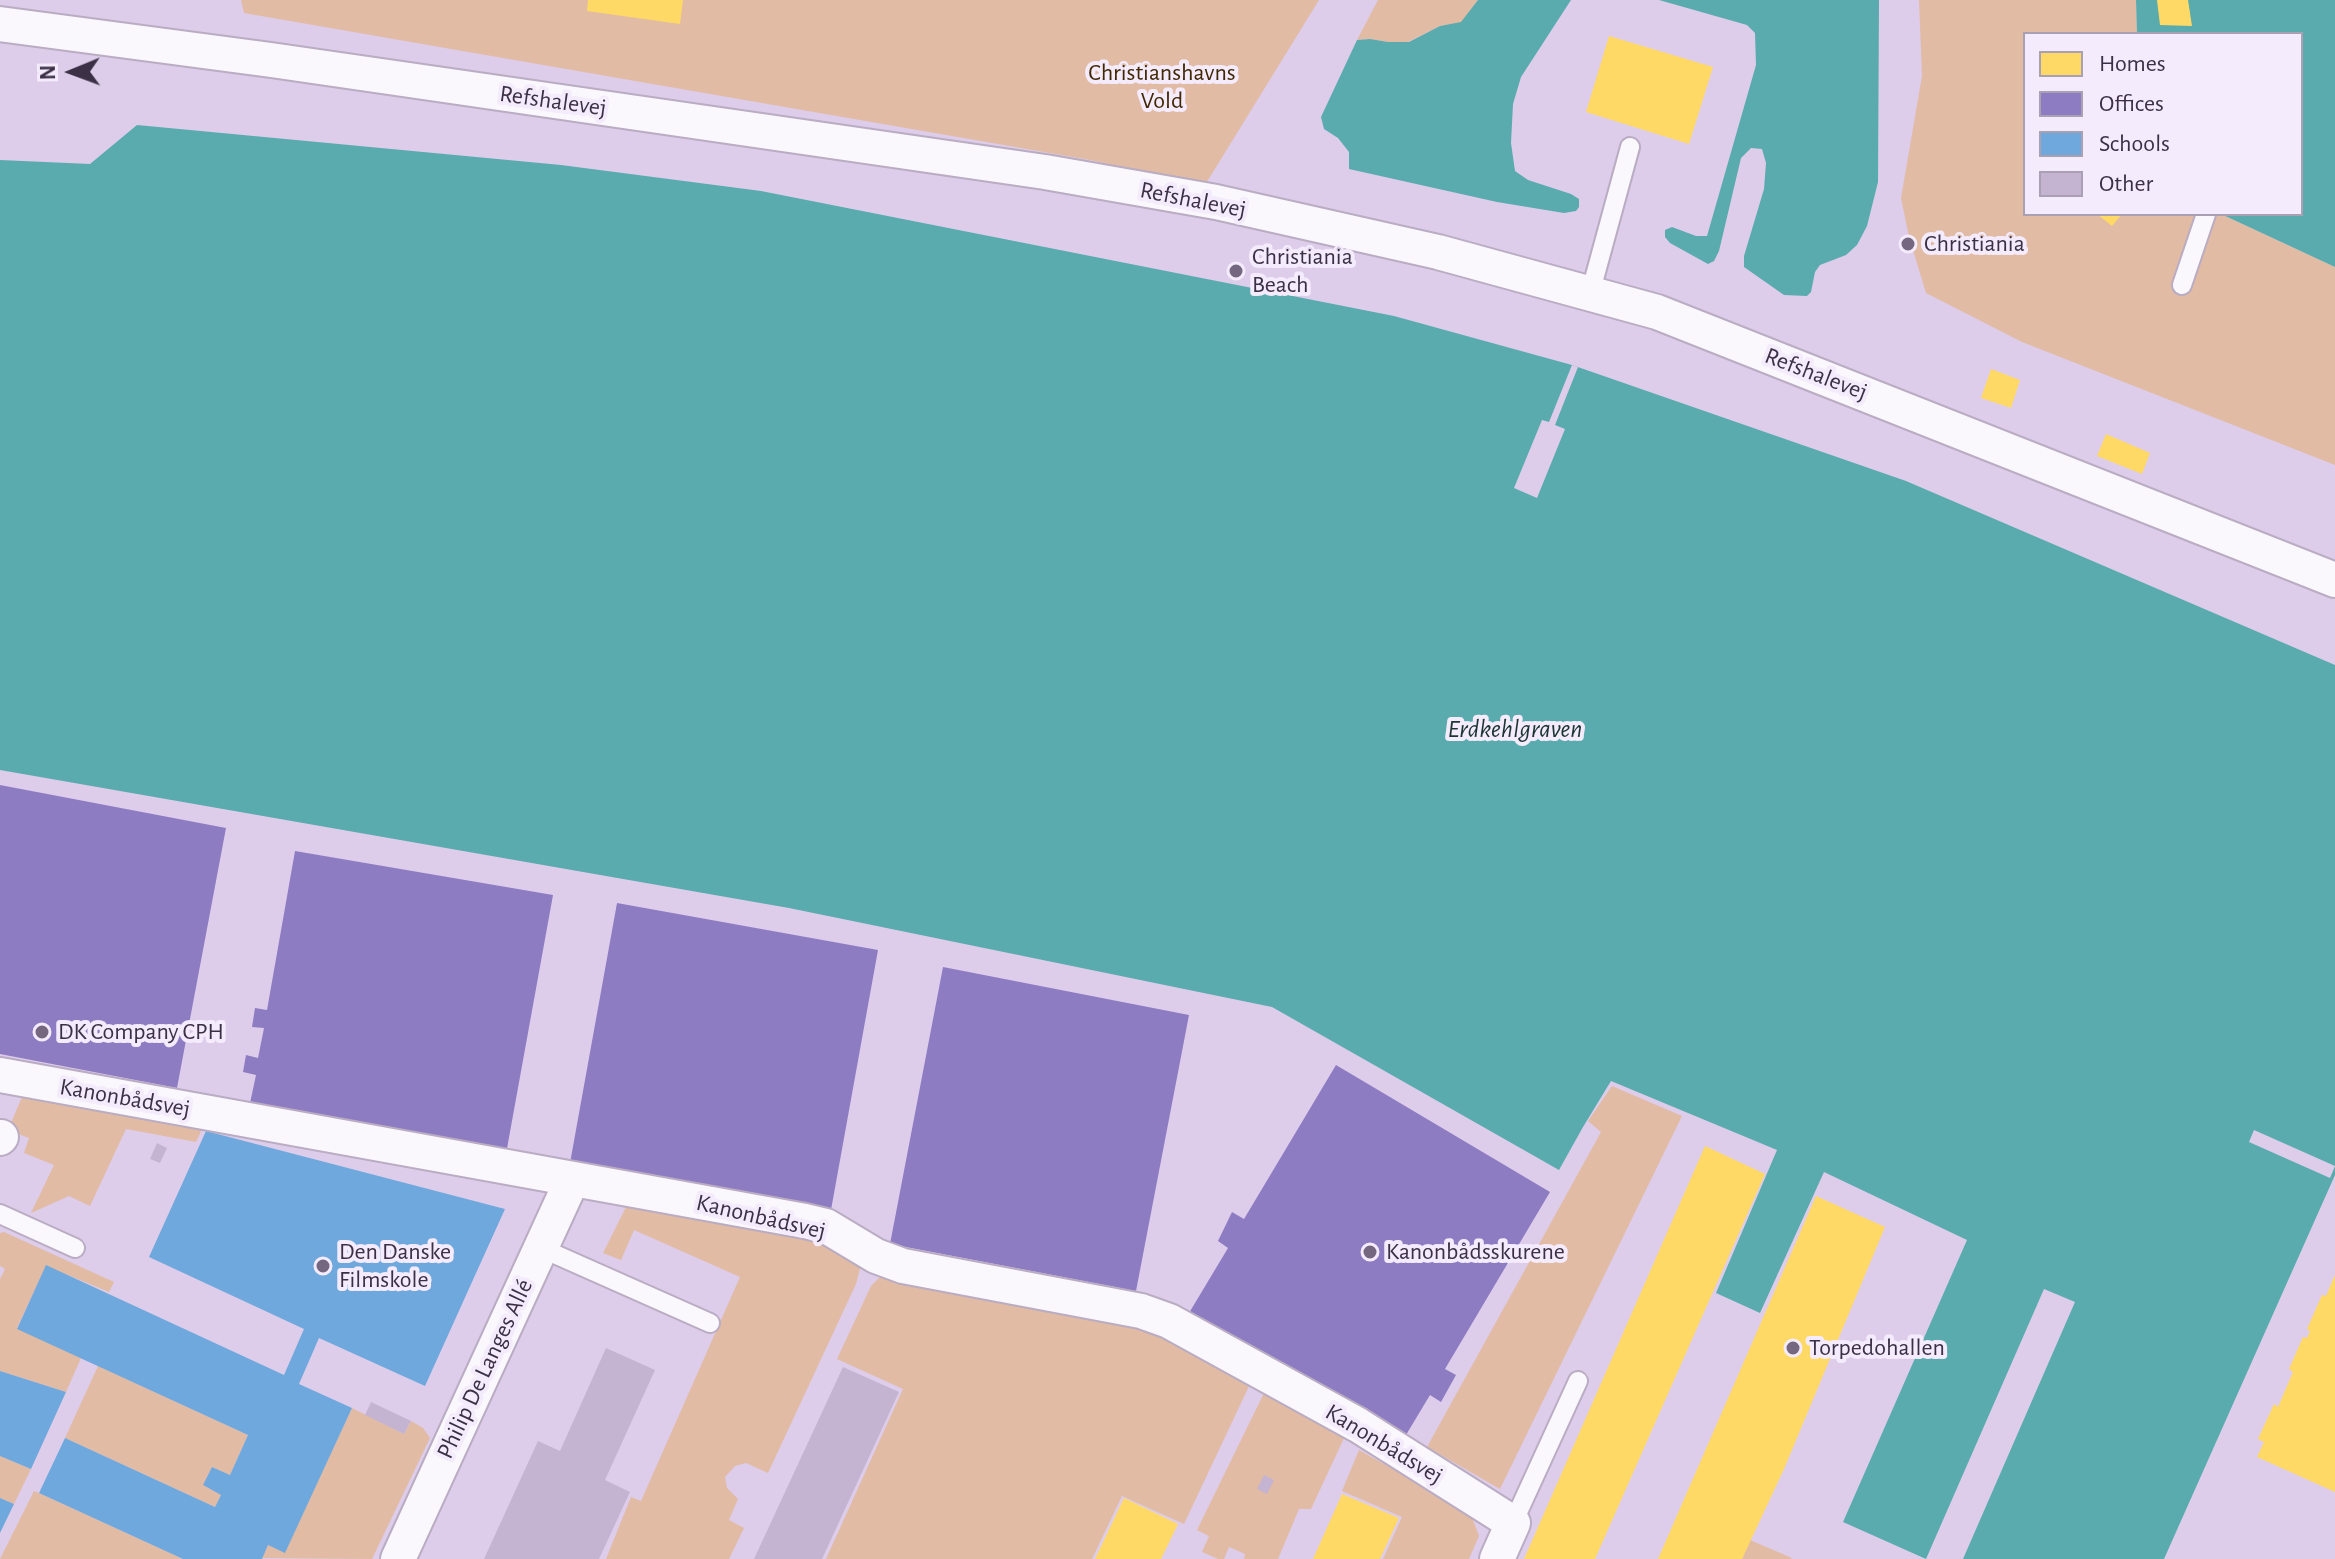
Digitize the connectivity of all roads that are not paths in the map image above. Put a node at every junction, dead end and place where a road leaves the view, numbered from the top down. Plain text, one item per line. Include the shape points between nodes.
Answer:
1 (0, 24) edge
2 (1630, 147) dead end
3 (2205, 216) edge
4 (2182, 285) dead end
5 (1590, 294) junction
6 (2335, 580) edge
7 (0, 1075) edge
8 (572, 1180) junction
9 (0, 1214) edge
10 (75, 1248) dead end
11 (541, 1248) junction
12 (710, 1323) dead end
13 (1578, 1381) dead end
14 (1513, 1523) junction
15 (398, 1559) edge
16 (1497, 1559) edge

1 - 5 street, Refshalevej via 1045,172 1216,202 1438,252
2 - 5 lane
3 - 4 lane
5 - 6 street, Refshalevej via 1671,318
7 - 8 street, Kanonbådsvej
8 - 11 street, Philip De Langes Allé
8 - 14 street, Kanonbådsvej via 826,1226 903,1266 1141,1311 1169,1321 1358,1425
9 - 10 lane
11 - 12 lane
11 - 15 street, Philip De Langes Allé
13 - 14 lane
14 - 16 street

